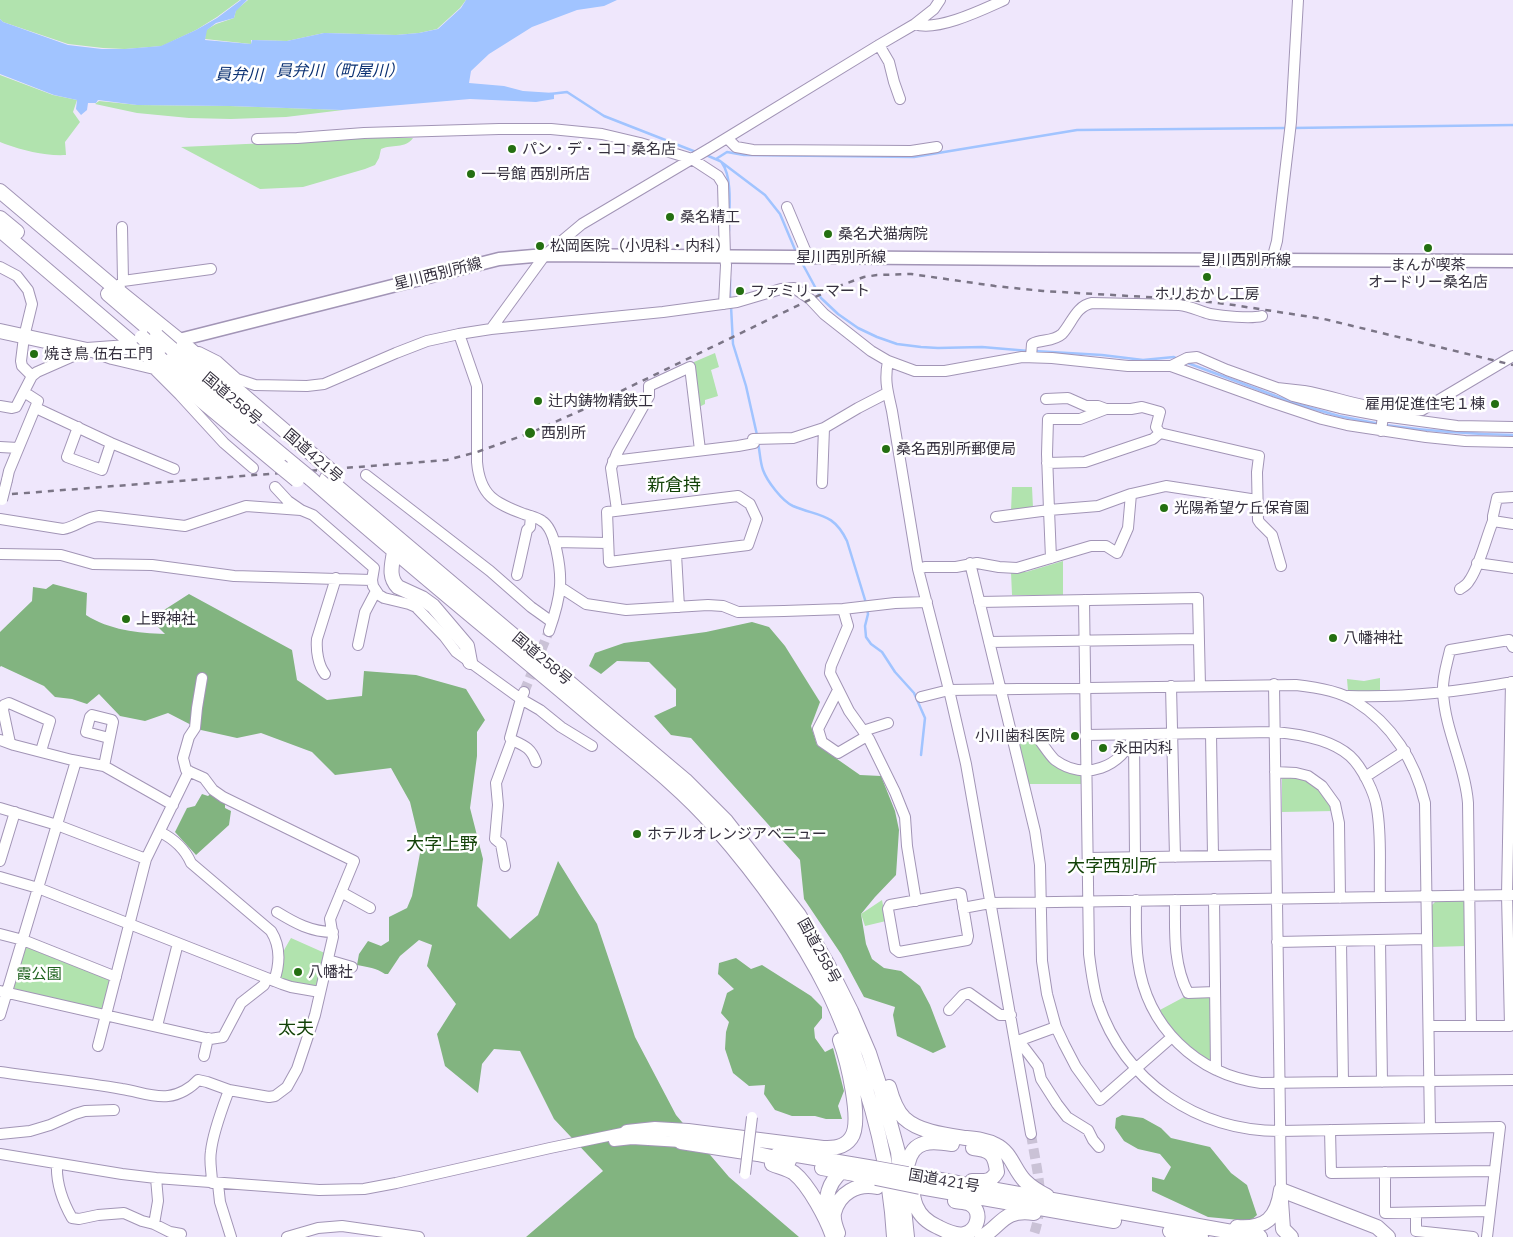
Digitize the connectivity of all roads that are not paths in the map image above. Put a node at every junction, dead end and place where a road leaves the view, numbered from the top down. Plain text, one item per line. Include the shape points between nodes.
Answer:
1 (940, 0) edge
2 (1004, 0) edge
3 (1298, 0) edge
4 (915, 24) junction
5 (879, 45) junction
6 (900, 99) dead end
7 (727, 138) junction
8 (257, 139) dead end
9 (937, 147) dead end
10 (692, 159) junction
11 (0, 191) edge
12 (0, 204) edge
13 (787, 207) dead end
14 (0, 218) edge
15 (122, 227) dead end
16 (0, 230) edge
17 (545, 255) junction
18 (808, 256) junction
19 (729, 257) junction
20 (1274, 260) junction
21 (1513, 261) edge
22 (0, 267) edge
23 (211, 269) dead end
24 (119, 285) junction
25 (729, 303) junction
26 (1262, 316) dead end
27 (491, 329) junction
28 (0, 332) edge
29 (459, 334) junction
30 (24, 337) junction
31 (139, 342) junction
32 (170, 347) junction
33 (87, 350) junction
34 (1513, 356) edge
35 (1031, 358) junction
36 (888, 361) junction
37 (1174, 364) junction
38 (32, 376) junction
39 (1277, 388) junction
40 (24, 392) junction
41 (887, 393) junction
42 (1046, 399) dead end
43 (0, 406) edge
44 (36, 408) junction
45 (1106, 409) junction
46 (1382, 424) junction
47 (78, 427) junction
48 (1513, 427) edge
49 (824, 428) junction
50 (1160, 433) junction
51 (111, 442) junction
52 (1513, 442) edge
53 (0, 447) edge
54 (18, 448) junction
55 (700, 450) junction
56 (614, 461) junction
57 (1047, 463) junction
58 (253, 468) dead end
59 (174, 469) dead end
60 (5, 474) edge
61 (366, 475) dead end
62 (304, 480) junction
63 (822, 483) dead end
64 (275, 487) dead end
65 (1131, 494) junction
66 (1513, 497) edge
67 (1258, 500) junction
68 (1, 503) edge
69 (301, 510) junction
70 (355, 510) junction
71 (617, 510) junction
72 (1049, 510) junction
73 (531, 516) junction
74 (996, 516) dead end
75 (0, 519) edge
76 (1493, 521) junction
77 (1513, 524) edge
78 (554, 542) junction
79 (608, 543) junction
80 (394, 552) junction
81 (0, 554) edge
82 (676, 554) junction
83 (1051, 558) junction
84 (970, 563) junction
85 (1477, 563) junction
86 (1281, 566) dead end
87 (1513, 568) edge
88 (918, 569) junction
89 (517, 575) dead end
90 (336, 578) junction
91 (372, 580) junction
92 (560, 587) junction
93 (1460, 589) dead end
94 (376, 591) junction
95 (1084, 600) junction
96 (926, 602) junction
97 (979, 602) junction
98 (679, 607) junction
99 (843, 609) junction
100 (1199, 639) junction
101 (1084, 641) junction
102 (989, 642) junction
103 (358, 645) dead end
104 (1513, 647) edge
105 (470, 662) junction
106 (325, 674) dead end
107 (202, 678) dead end
108 (1512, 682) edge
109 (1274, 684) junction
110 (1171, 686) junction
111 (1200, 686) junction
112 (1086, 688) junction
113 (1001, 689) junction
114 (838, 690) junction
115 (949, 690) junction
116 (1443, 692) junction
117 (522, 696) junction
118 (1343, 696) junction
119 (921, 697) dead end
120 (888, 723) dead end
121 (1275, 732) junction
122 (865, 734) junction
123 (1172, 734) junction
124 (1211, 734) junction
125 (1134, 735) junction
126 (1013, 736) junction
127 (1086, 736) junction
128 (110, 738) dead end
129 (512, 740) junction
130 (5, 741) edge
131 (592, 746) dead end
132 (41, 751) junction
133 (1405, 751) junction
134 (76, 761) junction
135 (536, 762) dead end
136 (104, 766) junction
137 (1086, 770) junction
138 (189, 771) junction
139 (1275, 772) junction
140 (1365, 776) junction
141 (173, 805) junction
142 (0, 808) edge
143 (14, 812) junction
144 (57, 825) junction
145 (160, 832) junction
146 (1276, 855) junction
147 (1213, 856) junction
148 (1135, 857) junction
149 (1175, 857) junction
150 (1088, 858) junction
151 (146, 859) junction
152 (0, 861) edge
153 (505, 866) dead end
154 (0, 878) edge
155 (38, 888) junction
156 (341, 892) junction
157 (1510, 895) edge
158 (1426, 896) junction
159 (1469, 896) junction
160 (1380, 897) junction
161 (1276, 898) junction
162 (1340, 898) junction
163 (1214, 899) junction
164 (1136, 900) junction
165 (1175, 900) junction
166 (916, 901) junction
167 (1089, 901) junction
168 (1042, 902) junction
169 (990, 903) junction
170 (370, 908) dead end
171 (963, 908) junction
172 (276, 912) dead end
173 (129, 925) junction
174 (333, 932) junction
175 (0, 934) edge
176 (23, 940) junction
177 (1380, 940) junction
178 (1428, 940) junction
179 (1341, 941) junction
180 (1278, 942) junction
181 (178, 943) junction
182 (328, 960) junction
183 (352, 967) dead end
184 (116, 976) junction
185 (270, 980) junction
186 (4, 992) edge
187 (320, 992) junction
188 (1215, 992) junction
189 (830, 994) junction
190 (950, 1010) dead end
191 (851, 1011) junction
192 (0, 1015) edge
193 (107, 1015) junction
194 (1010, 1015) junction
195 (157, 1026) junction
196 (1429, 1026) junction
197 (1471, 1026) junction
198 (1056, 1027) junction
199 (1172, 1037) junction
200 (208, 1038) junction
201 (1017, 1044) junction
202 (98, 1046) dead end
203 (204, 1056) dead end
204 (1136, 1068) junction
205 (1216, 1070) junction
206 (0, 1072) edge
207 (1513, 1080) edge
208 (1343, 1082) junction
209 (1382, 1082) junction
210 (1429, 1082) junction
211 (1279, 1083) junction
212 (229, 1090) junction
213 (893, 1102) junction
214 (114, 1110) dead end
215 (752, 1117) dead end
216 (1430, 1128) junction
217 (1330, 1130) junction
218 (1280, 1131) junction
219 (627, 1132) junction
220 (0, 1134) edge
221 (1031, 1134) tunnel mouth
222 (681, 1142) junction
223 (1099, 1147) dead end
224 (550, 1148) junction
225 (0, 1154) edge
226 (908, 1163) junction
227 (57, 1164) junction
228 (855, 1165) junction
229 (1495, 1171) junction
230 (842, 1172) junction
231 (1385, 1172) junction
232 (744, 1174) dead end
233 (156, 1178) junction
234 (875, 1178) junction
235 (945, 1181) junction
236 (215, 1184) junction
237 (917, 1184) junction
238 (1280, 1190) junction
239 (1059, 1201) junction
240 (915, 1206) junction
241 (1490, 1211) junction
242 (1416, 1213) junction
243 (1074, 1214) junction
244 (154, 1224) junction
245 (1183, 1224) junction
246 (180, 1234) dead end
247 (834, 1234) edge
248 (893, 1234) edge
249 (388, 1235) edge
250 (234, 1237) edge
251 (287, 1237) edge
252 (419, 1237) edge
253 (907, 1237) edge
254 (917, 1237) edge
255 (982, 1237) edge
256 (1201, 1237) edge
257 (1260, 1237) edge
258 (1291, 1237) edge
259 (1388, 1237) edge
260 (1473, 1237) edge
261 (1487, 1237) edge

1 - 4 street
2 - 4 street via 935,25
3 - 20 street via 1290,128
4 - 5 street
5 - 6 street via 889,62
5 - 7 street
7 - 9 street via 736,147 753,150 911,151
7 - 10 street
8 - 10 street via 551,129 602,134
10 - 17 street via 582,224
10 - 19 street via 718,176 723,184
11 - 24 highway
12 - 32 highway, 国道258号, bridge
13 - 18 street
14 - 31 highway, 国道258号
15 - 24 street
16 - 31 highway
17 - 19 main road, 星川西別所線
17 - 27 street
17 - 32 main road, 星川西別所線 via 499,259
18 - 19 main road, 星川西別所線
18 - 20 main road, 星川西別所線
19 - 25 street via 726,266
20 - 21 main road, 星川西別所線
22 - 30 street via 17,276 28,290 32,304
23 - 24 street
24 - 32 highway
25 - 27 street
25 - 36 street via 781,288 794,288 871,351
26 - 35 street via 1209,314 1179,305 1086,304 1061,335 1032,344
27 - 29 street
28 - 30 highway
29 - 32 street via 427,341 324,384 307,386 254,385 237,379 216,361
29 - 73 street via 477,386 476,462 480,479 487,495 503,506
30 - 33 highway
30 - 38 street via 20,361
31 - 32 highway, 国道258号, bridge
31 - 32 highway
31 - 33 highway
31 - 62 highway, 国道421号, bridge via 280,466
32 - 62 highway, 国道258号, bridge via 294,464
32 - 70 highway, 国道258号 via 315,462 332,477
33 - 38 street
33 - 58 street via 154,369 224,443
34 - 39 street via 1422,410 1410,412
35 - 36 street via 945,372 915,371
35 - 37 street via 1111,365
36 - 41 street
37 - 39 street via 1197,357
37 - 46 street via 1322,419 1347,425
38 - 40 street
39 - 46 street
40 - 43 street via 16,407
40 - 44 street via 38,401
41 - 49 street
41 - 88 street
42 - 45 street via 1068,398 1086,406
44 - 47 street
44 - 54 street
45 - 50 street via 1142,407 1160,412 1156,427
45 - 57 street via 1080,419 1048,419
46 - 48 street
46 - 52 street via 1440,439
47 - 51 street
47 - 51 street via 67,457 102,470
49 - 55 street via 793,438 756,440
49 - 63 street
50 - 57 street via 1153,439 1084,462
50 - 67 street via 1259,456
51 - 59 street
53 - 54 street
54 - 60 street
55 - 56 street
55 - 56 street via 690,367 649,386 650,396
56 - 71 street via 611,468
57 - 72 street
60 - 68 street, bridge
61 - 92 street via 490,571 550,626
62 - 70 highway, 国道258号
64 - 69 street
65 - 67 street via 1166,486
65 - 72 street via 1098,506
65 - 83 street via 1128,528 1117,553 1106,546 1091,546
66 - 76 street via 1497,498
67 - 86 street via 1258,520 1272,536
69 - 75 street via 246,506 185,526 99,516 63,530
69 - 91 street via 313,514 374,568
70 - 80 highway, 国道258号
70 - 191 highway, 国道258号 via 685,780 726,821 799,915
71 - 79 street via 607,512
71 - 82 street via 738,496 750,504 757,519 748,545
72 - 74 street
72 - 83 street
73 - 78 street via 546,524
73 - 89 street
76 - 77 street
76 - 85 street
78 - 79 street
78 - 92 street
79 - 82 street via 609,562
80 - 105 highway via 390,573 395,585 433,606 467,646
80 - 189 highway, 国道258号 via 673,785 713,824 780,910
81 - 90 street via 60,555 93,564 152,565 234,576
82 - 98 street
83 - 84 street via 1017,568
84 - 88 street
84 - 97 street
85 - 87 street
85 - 93 street via 1470,581
88 - 96 street
90 - 91 street
90 - 106 street via 316,646
91 - 94 street
92 - 98 street via 586,604 626,610
94 - 103 street via 365,612
94 - 105 street via 384,598 416,607 456,652
95 - 97 street
95 - 100 street via 1198,598
95 - 101 street
96 - 99 street
96 - 115 street
97 - 102 street
98 - 99 street via 722,606 738,612
99 - 114 street via 848,626 830,669
100 - 101 street
100 - 111 street
101 - 102 street
101 - 112 street
102 - 113 street
104 - 116 street via 1509,640 1450,650
105 - 117 street
107 - 138 street via 195,728 183,758
108 - 116 street
108 - 157 street
109 - 111 street
109 - 118 street via 1306,686
109 - 121 street
110 - 111 street
110 - 112 street
110 - 123 street
112 - 113 street
112 - 127 street
113 - 115 street
113 - 126 street
114 - 122 street
114 - 122 street via 818,728 822,742 838,753
115 - 119 street
115 - 169 street via 966,764
116 - 118 street
116 - 159 street via 1467,794
117 - 129 street
117 - 131 street via 560,727
118 - 133 street via 1377,719
120 - 122 street
121 - 124 street
121 - 139 street
121 - 140 street via 1296,734 1336,747 1351,756
122 - 166 street via 905,817
123 - 124 street
123 - 125 street
123 - 149 street
124 - 147 street
125 - 127 street
125 - 137 street via 1126,751 1115,761
125 - 148 street
126 - 137 street via 1034,736 1056,760 1072,768
126 - 168 street via 1035,831
127 - 137 street
128 - 136 street
129 - 135 street via 526,746
129 - 153 street via 496,783 495,839 501,844
130 - 132 street
130 - 132 street via 3,710 9,703 50,721
132 - 134 street
133 - 140 street
133 - 158 street via 1425,803
134 - 136 street
134 - 144 street
136 - 141 street
137 - 150 street
138 - 141 street
138 - 156 street via 204,778 223,797 354,860
139 - 146 street
139 - 162 street via 1308,776 1326,790 1335,804 1339,823
140 - 160 street via 1378,810
141 - 145 street
142 - 143 street
143 - 144 street
143 - 152 street
144 - 151 street
144 - 155 street
145 - 151 street
145 - 185 street via 187,853 191,863 271,931 279,951 277,973
146 - 147 street
146 - 161 street
147 - 149 street
148 - 149 street
148 - 150 street
150 - 167 street
151 - 173 street
154 - 155 street
155 - 173 street
155 - 176 street
156 - 170 street
156 - 174 street via 330,919
157 - 159 street
157 - 197 street via 1510,1026
158 - 159 street
158 - 160 street
158 - 178 street
159 - 197 street
160 - 162 street
161 - 162 street
161 - 163 street
161 - 180 street
163 - 165 street
163 - 188 street
164 - 165 street
164 - 167 street
164 - 199 street via 1137,951 1142,980 1152,1007
165 - 188 street via 1176,952 1185,988 1188,993
166 - 171 street via 958,893 961,894
166 - 171 street via 888,909 895,949 899,952 967,940
167 - 168 street
167 - 204 street via 1089,954 1096,993 1111,1033
168 - 169 street
168 - 198 street via 1043,970
169 - 171 street
169 - 194 street
172 - 174 street via 307,929
173 - 181 street
173 - 184 street
174 - 182 street
175 - 176 street
176 - 184 street
176 - 186 street
177 - 178 street
177 - 179 street
177 - 209 street
178 - 196 street
179 - 180 street
179 - 208 street
180 - 211 street
181 - 185 street
181 - 195 street
182 - 183 street
182 - 187 street
184 - 193 street
185 - 187 street
185 - 200 street via 241,1002 223,1037
186 - 192 street
186 - 193 street
187 - 212 street via 300,1060 287,1087 269,1097
188 - 205 street
189 - 219 highway via 832,1018 844,1053 856,1122 850,1140 843,1145 823,1148 655,1129
189 - 248 highway, 国道258号 via 874,1115 884,1160
190 - 194 street via 969,992 1000,1016
191 - 213 highway via 866,1028
191 - 253 highway, 国道258号 via 872,1062 898,1152
193 - 195 street
193 - 202 street
194 - 201 street
195 - 200 street
196 - 197 street
196 - 210 street
198 - 201 street
198 - 204 street via 1076,1067 1100,1100
199 - 204 street
199 - 205 street via 1188,1053
200 - 203 street
201 - 221 street
201 - 223 street via 1038,1066 1044,1085 1060,1108 1088,1130
204 - 218 street via 1169,1098 1199,1115 1242,1128
205 - 211 street via 1243,1080
206 - 212 street via 148,1095 175,1095 198,1080
207 - 210 street
208 - 209 street
208 - 211 street
209 - 210 street
210 - 216 street
211 - 218 street
212 - 236 street via 211,1148
213 - 226 highway
213 - 239 highway via 904,1118 924,1130 997,1145 1010,1156 1024,1180 1037,1191
214 - 220 street via 85,1111 30,1131
215 - 232 street, bridge
216 - 217 street
216 - 229 street via 1500,1127
217 - 218 street
217 - 231 street via 1331,1173
218 - 238 street
219 - 224 street
219 - 228 highway, 国道421号 via 770,1150
222 - 224 street via 632,1139
222 - 230 highway, 国道421号
222 - 247 highway via 685,1146 756,1158 793,1172 817,1203
224 - 236 street via 364,1189 319,1190
225 - 227 street
226 - 235 highway via 913,1150 932,1142 979,1149 990,1152 995,1158 998,1172 993,1179
226 - 240 highway
227 - 233 street
227 - 244 street via 58,1179 72,1218 124,1213
228 - 230 highway
228 - 234 highway, 国道421号
229 - 231 street
229 - 241 street
230 - 234 highway, 国道421号
230 - 247 highway via 829,1189 826,1209
231 - 242 street via 1386,1213
233 - 236 street
233 - 244 street via 158,1201
234 - 237 highway, 国道421号, bridge
234 - 247 highway via 869,1185 844,1194 834,1214
235 - 237 highway, 国道421号
235 - 239 highway, 国道421号
236 - 250 street
237 - 240 highway via 930,1195 970,1204 976,1210 978,1222 974,1229 964,1234 952,1234 930,1223
237 - 243 highway, 国道421号
238 - 245 highway via 1275,1213 1259,1225 1247,1228
238 - 258 highway via 1283,1229
238 - 259 highway via 1377,1227
239 - 245 highway, 国道421号
240 - 254 highway
241 - 242 street
241 - 261 street
242 - 260 street via 1416,1231
243 - 255 highway via 1013,1214
243 - 256 highway, 国道421号
244 - 246 street
245 - 257 highway, 国道421号
249 - 251 street via 333,1226
249 - 252 street

